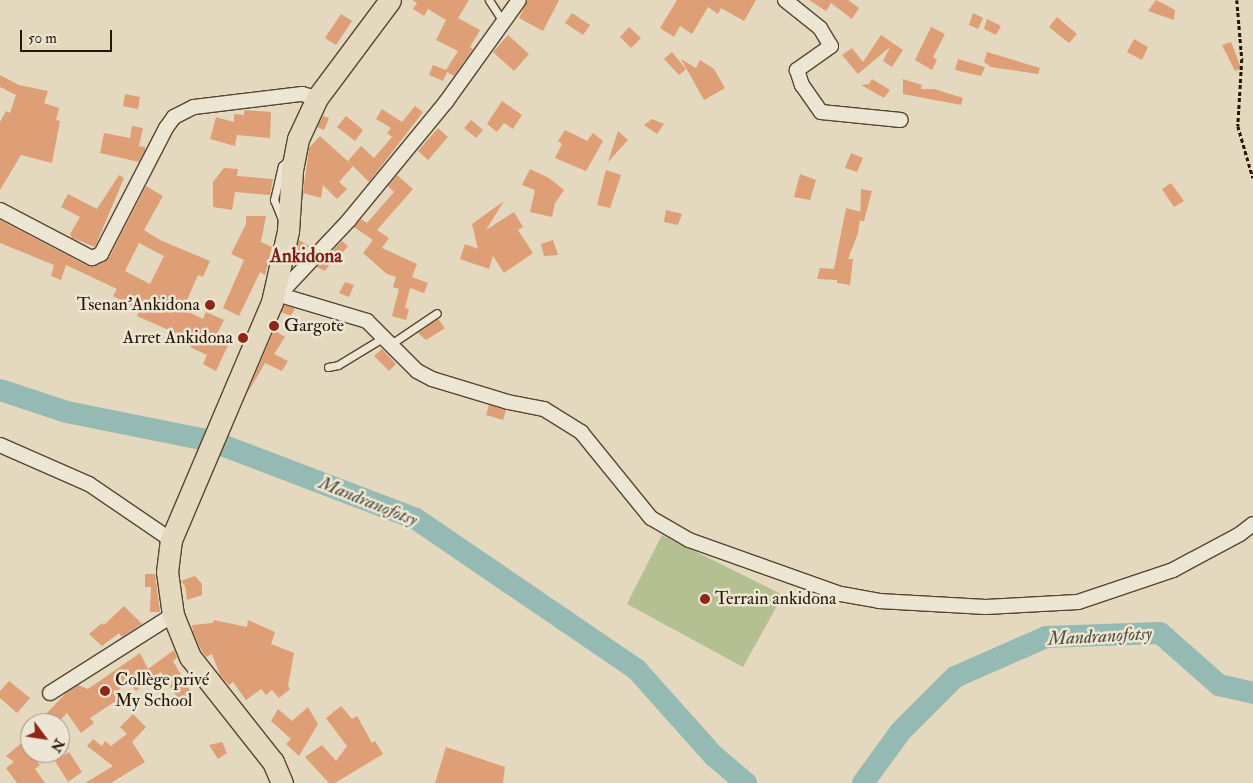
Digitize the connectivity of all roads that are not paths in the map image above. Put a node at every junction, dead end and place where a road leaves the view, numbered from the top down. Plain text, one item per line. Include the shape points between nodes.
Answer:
1 (390, 0) edge
2 (489, 0) edge
3 (520, 0) edge
4 (785, 0) edge
5 (504, 24) junction
6 (317, 98) junction
7 (901, 120) dead end
8 (0, 210) edge
9 (276, 298) junction
10 (437, 313) dead end
11 (387, 340) junction
12 (328, 367) dead end
13 (0, 445) edge
14 (1253, 524) edge
15 (171, 540) junction
16 (172, 615) junction
17 (50, 693) dead end
18 (282, 783) edge

1 - 6 main road
2 - 5 lane
3 - 5 street
4 - 7 street via 820,28 831,46 798,70 802,85 821,112
5 - 9 street via 446,102 355,213
6 - 8 street via 302,94 194,107 174,117 101,254 92,258
6 - 9 main road via 298,138 288,230
9 - 11 street via 367,321
9 - 15 main road via 211,441
10 - 11 lane
11 - 12 lane
11 - 14 street via 417,371 432,379 508,402 544,409 581,432 650,518 689,540 841,594 879,601 986,607 1078,602 1173,570
13 - 15 street via 89,484
15 - 16 main road via 167,572
16 - 17 street
16 - 18 main road via 190,657 273,762

